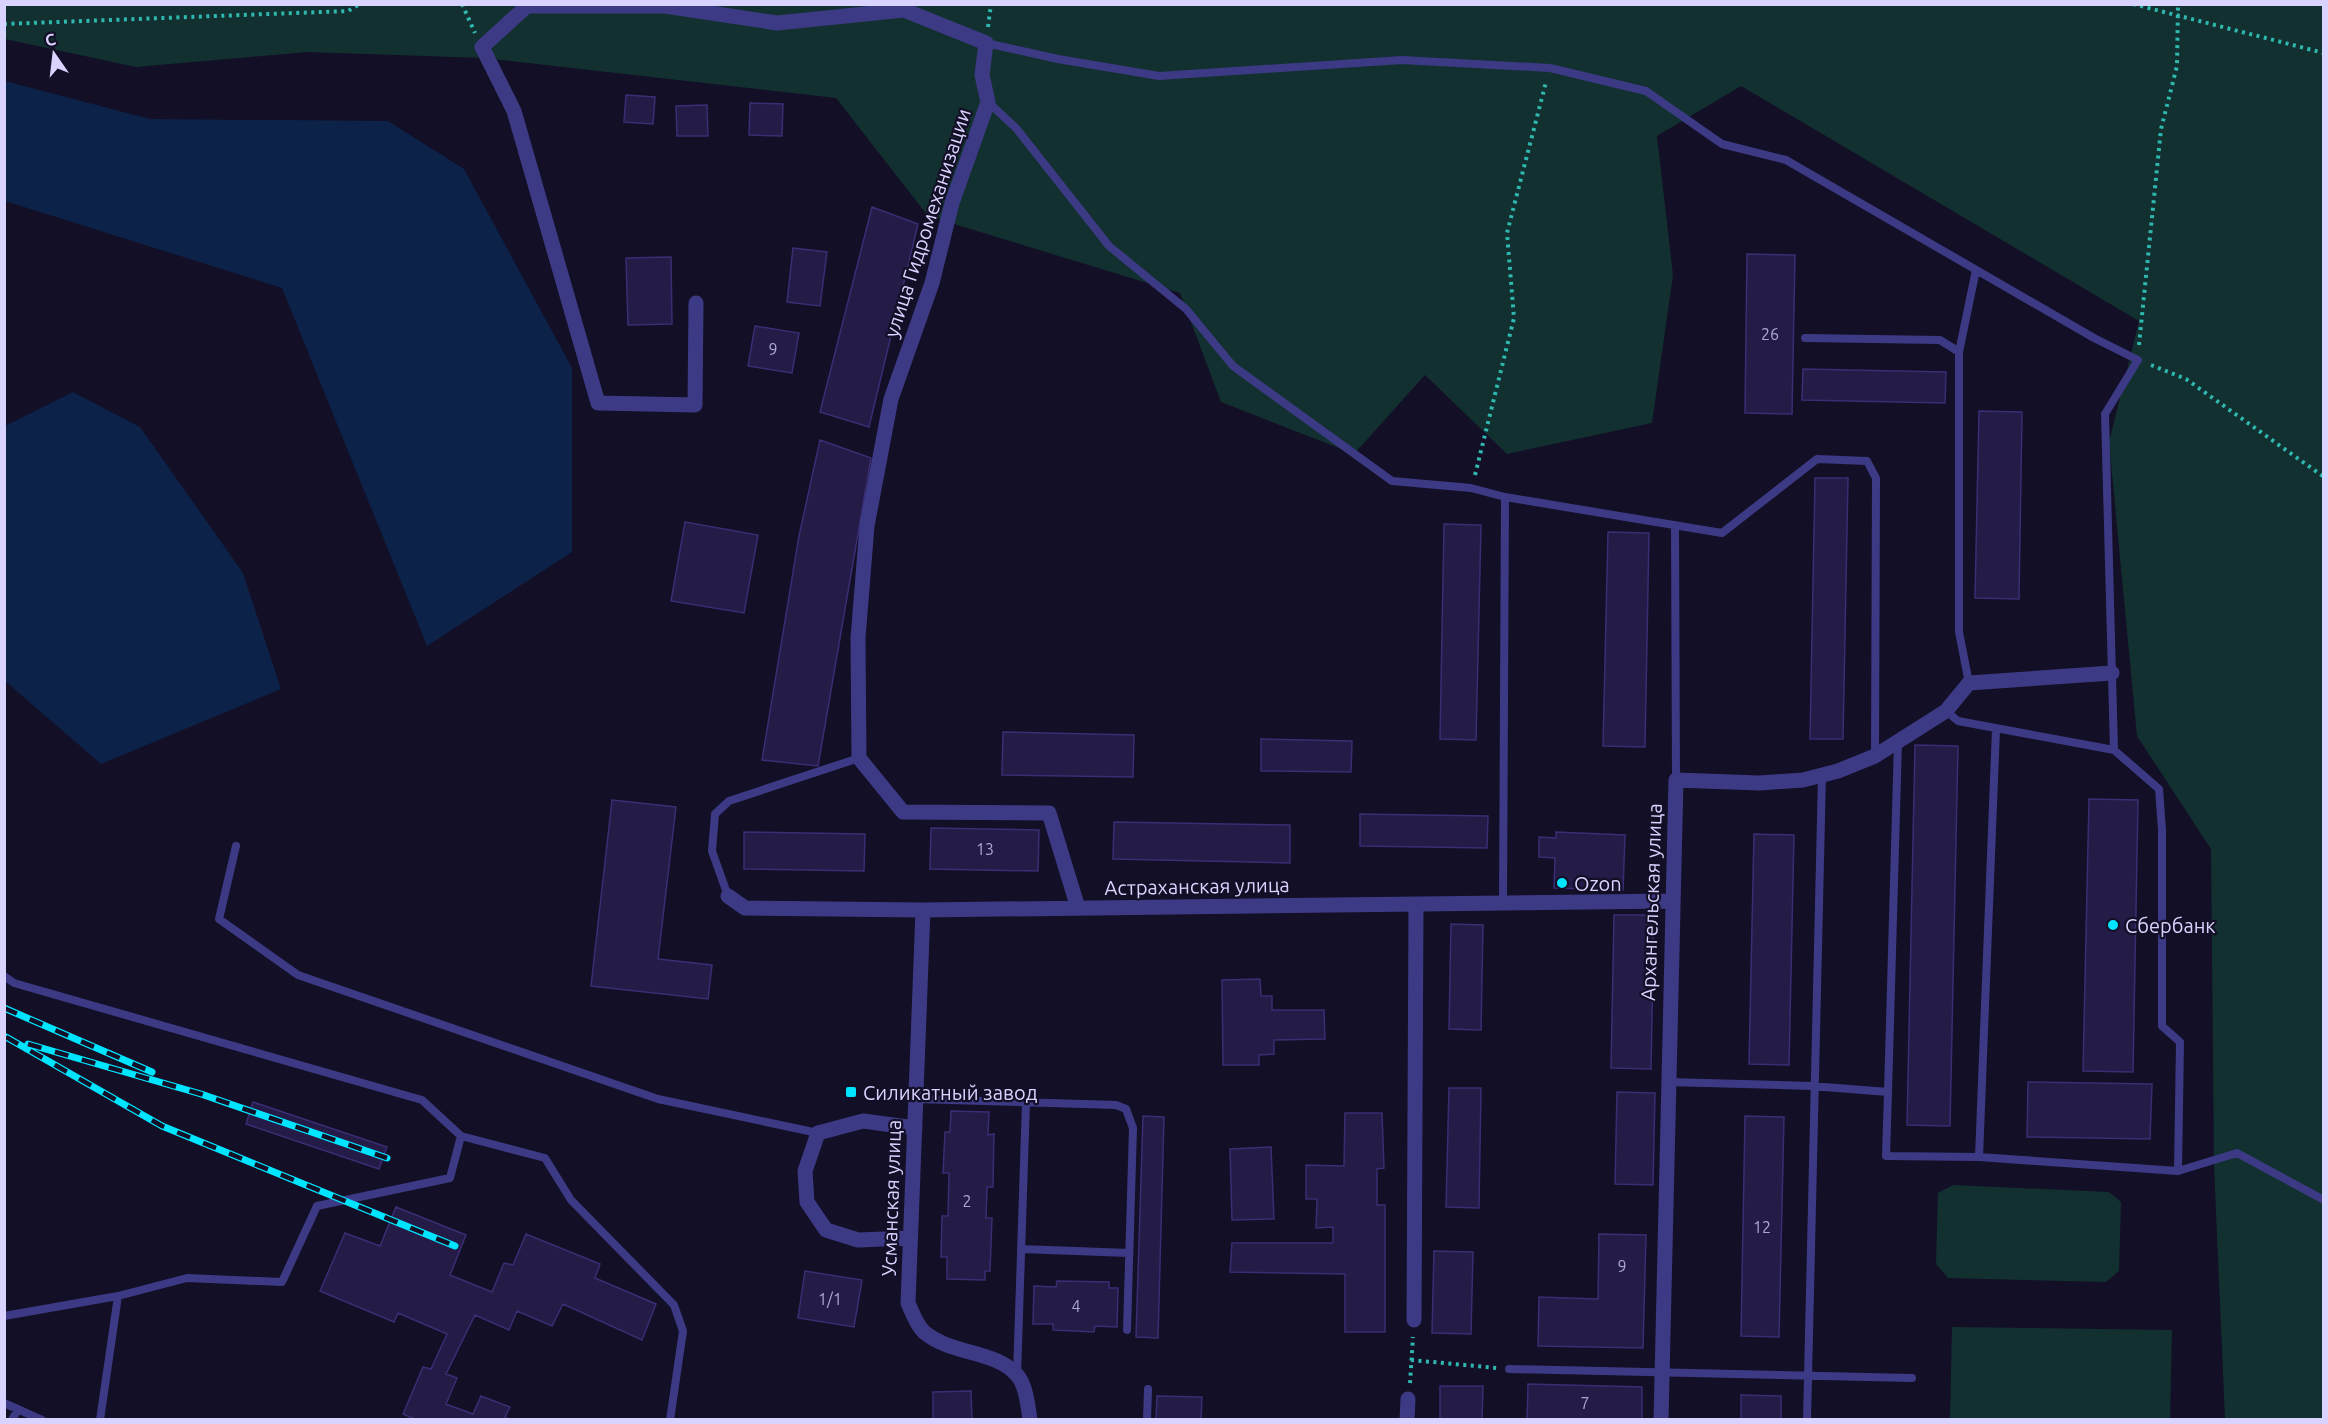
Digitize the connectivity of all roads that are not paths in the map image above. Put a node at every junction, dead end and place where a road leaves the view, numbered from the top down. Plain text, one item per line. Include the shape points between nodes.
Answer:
1 (986, 43) junction
2 (988, 102) junction
3 (1976, 270) junction
4 (696, 303) dead end
5 (1805, 338) dead end
6 (1959, 352) junction
7 (1505, 497) junction
8 (1675, 525) junction
9 (2112, 673) junction
10 (1969, 683) junction
11 (1946, 711) junction
12 (1996, 729) junction
13 (1898, 742) junction
14 (2114, 750) junction
15 (1875, 756) junction
16 (859, 758) junction
17 (1822, 775) junction
18 (1676, 780) junction
19 (236, 846) dead end
20 (728, 896) joint
21 (1671, 902) junction
22 (1503, 904) junction
23 (1416, 905) junction
24 (1078, 908) junction
25 (923, 910) junction
26 (4, 976) edge
27 (1668, 1082) junction
28 (1815, 1086) junction
29 (1888, 1092) junction
30 (916, 1100) junction
31 (1026, 1102) junction
32 (915, 1128) junction
33 (818, 1133) junction
34 (461, 1136) junction
35 (1979, 1158) junction
36 (2178, 1171) junction
37 (2324, 1200) edge
38 (910, 1238) junction
39 (1021, 1250) junction
40 (1129, 1253) junction
41 (118, 1296) junction
42 (4, 1316) edge
43 (1414, 1320) road end
44 (1127, 1330) dead end
45 (1509, 1369) road end
46 (1662, 1371) junction
47 (1017, 1375) junction
48 (1808, 1375) junction
49 (1912, 1378) dead end
50 (1148, 1389) dead end
51 (1408, 1399) road end
52 (4, 1403) edge
53 (18, 1409) junction
54 (12, 1419) edge
55 (42, 1419) edge
56 (100, 1419) edge
57 (670, 1419) edge
58 (1030, 1419) edge
59 (1147, 1419) edge
60 (1407, 1419) edge
61 (1661, 1419) edge
62 (1807, 1419) edge

1 - 2 street, улица Гидромеханизации via 982,75
1 - 3 lane via 1159,76 1402,60 1550,68 1646,91 1722,144 1786,160
1 - 4 street via 904,10 777,23 665,6 527,6 482,47 513,111 598,403 694,405
2 - 7 lane via 1016,128 1109,246 1186,309 1233,366 1392,481 1471,488
2 - 16 street, улица Гидромеханизации via 891,399 867,526 858,638
3 - 6 lane
3 - 9 lane via 2138,360 2105,414
5 - 6 lane via 1940,340
6 - 10 lane via 1959,632
7 - 8 lane
7 - 22 lane
8 - 15 lane via 1722,533 1817,459 1867,461 1876,478
8 - 18 lane
9 - 10 street
9 - 14 lane
10 - 11 street, Архангельская улица
11 - 12 lane via 1958,721
11 - 13 street, Архангельская улица
12 - 14 lane
12 - 35 lane
13 - 15 street, Архангельская улица
13 - 29 lane
14 - 36 lane via 2159,789 2162,1026 2180,1042
15 - 17 street, Архангельская улица
16 - 20 lane via 729,801 715,814 711,851
16 - 24 street via 903,812 1049,813
17 - 18 street, Архангельская улица via 1759,783
17 - 28 lane
18 - 21 street, Архангельская улица
19 - 33 lane via 219,919 298,975 658,1100
20 - 25 street, Астраханская улица via 746,908
21 - 22 street, Астраханская улица
21 - 27 street, Архангельская улица
22 - 23 street, Астраханская улица
23 - 24 street, Астраханская улица
23 - 43 street
24 - 25 street, Астраханская улица
25 - 30 street, Усманская улица
26 - 34 lane via 14,983 422,1100
27 - 28 lane
27 - 46 street, Архангельская улица
28 - 29 lane
28 - 48 lane
29 - 35 lane via 1887,1156
30 - 31 lane
30 - 32 street, Усманская улица
31 - 39 lane
31 - 40 lane via 1116,1105 1126,1109 1133,1128
32 - 33 street via 863,1121
32 - 38 street, Усманская улица
33 - 38 street via 805,1171 807,1202 826,1230 858,1240
34 - 41 lane via 450,1178 317,1206 282,1282 187,1278
34 - 57 lane via 545,1158 571,1200 674,1305 683,1330
35 - 36 lane
36 - 37 lane via 2237,1154
38 - 47 street, Усманская улица via 908,1303 922,1330 947,1347 988,1357
39 - 40 lane
39 - 47 lane
40 - 44 lane
41 - 42 lane
41 - 56 lane
45 - 46 lane
46 - 48 lane
46 - 61 street, Архангельская улица
47 - 58 street
48 - 49 lane
48 - 62 lane
50 - 59 lane
51 - 60 street
52 - 53 lane
53 - 54 lane
53 - 55 lane

